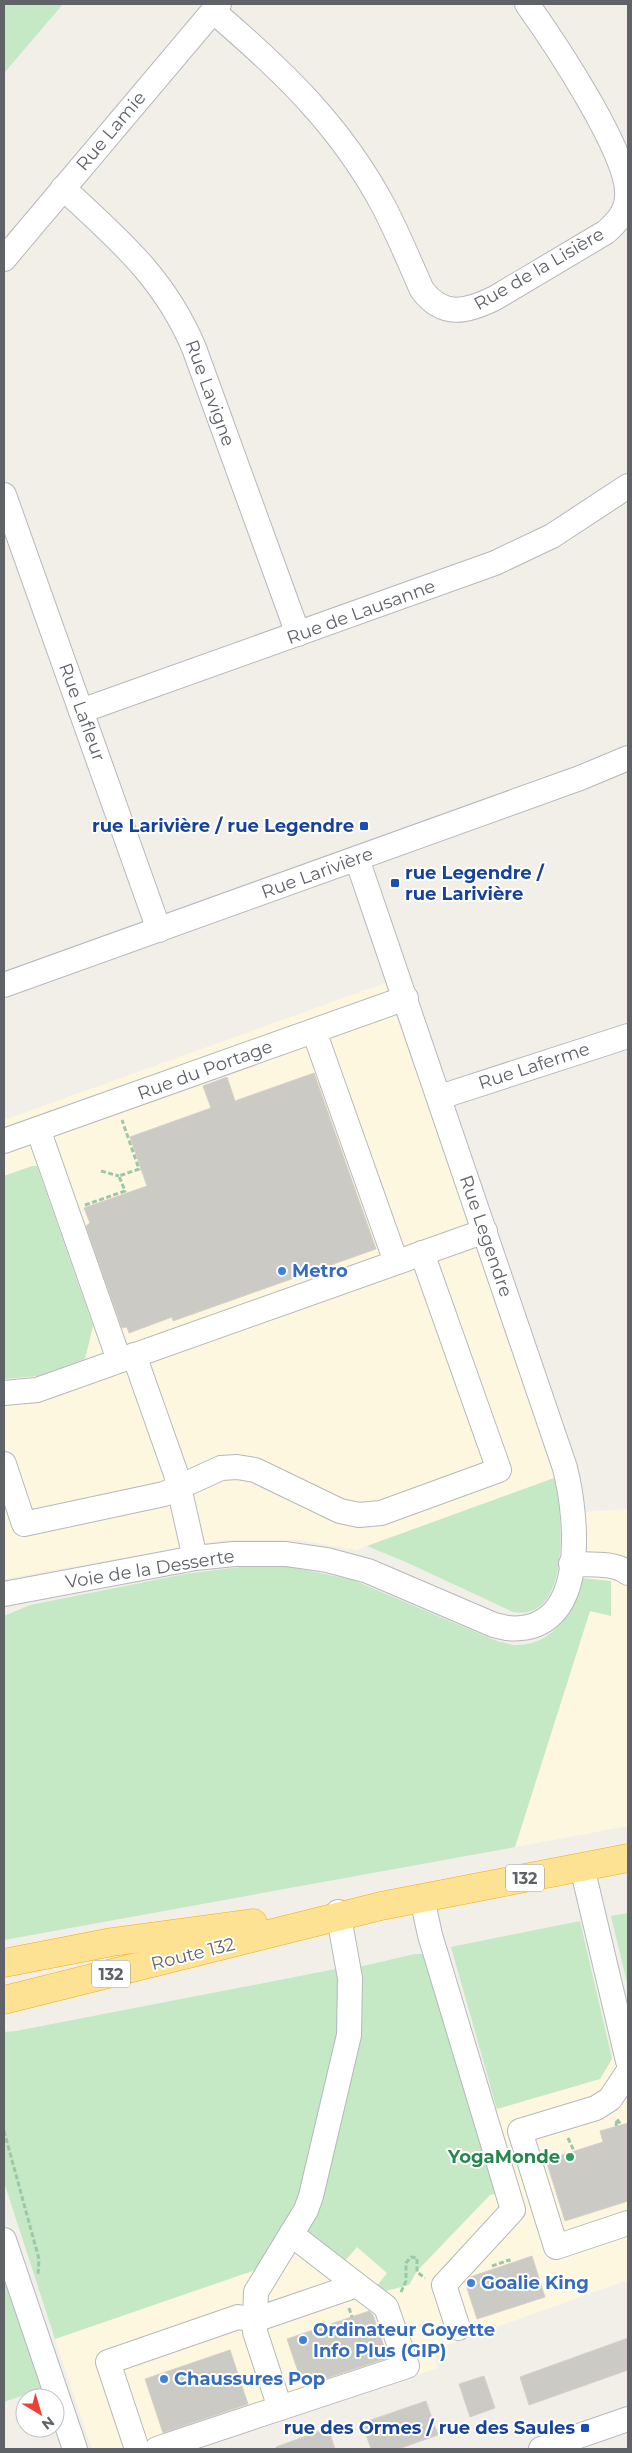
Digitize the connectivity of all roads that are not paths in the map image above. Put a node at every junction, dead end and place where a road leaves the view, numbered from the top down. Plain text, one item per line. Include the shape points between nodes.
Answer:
1 (527, 4) edge
2 (216, 7) edge
3 (64, 188) junction
4 (4, 259) edge
5 (628, 486) edge
6 (4, 495) edge
7 (298, 634) junction
8 (81, 711) junction
9 (628, 758) edge
10 (358, 859) junction
11 (159, 930) junction
12 (4, 985) edge
13 (406, 998) junction
14 (314, 1031) junction
15 (628, 1036) edge
16 (440, 1097) junction
17 (38, 1129) junction
18 (4, 1141) edge
19 (484, 1231) junction
20 (422, 1253) junction
21 (396, 1262) junction
22 (127, 1358) junction
23 (4, 1393) edge
24 (4, 1464) edge
25 (180, 1486) junction
26 (195, 1558) junction
27 (571, 1564) junction
28 (628, 1573) edge
29 (4, 1594) edge
30 (551, 1616) joint
31 (628, 1858) edge
32 (582, 1866) junction
33 (422, 1898) junction
34 (338, 1914) junction
35 (4, 1963) edge
36 (6, 2002) edge
37 (628, 2061) edge
38 (628, 2223) edge
39 (291, 2234) junction
40 (4, 2240) edge
41 (357, 2285) junction
42 (255, 2320) junction
43 (458, 2328) dead end
44 (280, 2408) junction
45 (628, 2419) edge
46 (577, 2444) edge
47 (75, 2449) edge
48 (137, 2449) edge
49 (156, 2449) edge
50 (541, 2449) edge

1 - 2 street, Rue de la Lisière via 570,68 615,154 626,184 625,208 619,220 606,232 495,298 465,310 442,307 430,300 422,290 384,207 343,142 274,63
2 - 3 street, Rue Lamie
3 - 4 street, Rue Lamie
3 - 7 street, Rue Lavigne via 141,262 180,316 198,357
5 - 7 street, Rue de Lausanne via 565,528 510,557
6 - 8 street, Rue Lafleur
7 - 8 street, Rue de Lausanne
8 - 11 street, Rue Lafleur
9 - 10 street, Rue Larivière
10 - 11 street, Rue Larivière
10 - 13 street, Rue Legendre
11 - 12 street, Rue Larivière
13 - 14 street, Rue du Portage
13 - 16 street, Rue Legendre
14 - 17 street, Rue du Portage
14 - 21 street
15 - 16 street, Rue Laferme
16 - 19 street, Rue Legendre
17 - 18 street, Rue du Portage
17 - 22 street
19 - 20 street
19 - 27 street, Rue Legendre via 565,1468 574,1518
20 - 21 street
20 - 25 street via 499,1470 381,1513 359,1515 340,1511 268,1475 237,1467 210,1472
21 - 22 street
22 - 23 street via 37,1390
22 - 25 street
24 - 25 street via 24,1524 164,1494
25 - 26 street
26 - 29 street, Voie de la Desserte
26 - 30 street, Voie de la Desserte via 261,1553 320,1558 368,1571 494,1625 535,1627
27 - 28 street via 612,1566
27 - 30 street, Rue Legendre via 563,1598
31 - 32 highway, Route 132 / 132
32 - 33 highway, Route 132 / 132
32 - 37 street
33 - 34 highway, Route 132 / 132
33 - 43 street via 513,2210 444,2285
34 - 35 highway, Route 132 / 132 via 112,1942
34 - 36 highway, Route 132 / 132
34 - 39 street via 350,1978 349,2035 311,2196
37 - 38 street via 610,2099 596,2108 520,2131 556,2247
39 - 41 street
39 - 42 street via 256,2292
40 - 47 street
41 - 42 street
41 - 44 street via 386,2308 408,2366
42 - 44 street via 254,2332
42 - 48 street via 238,2317 108,2362
44 - 49 street
45 - 46 street
46 - 50 street

